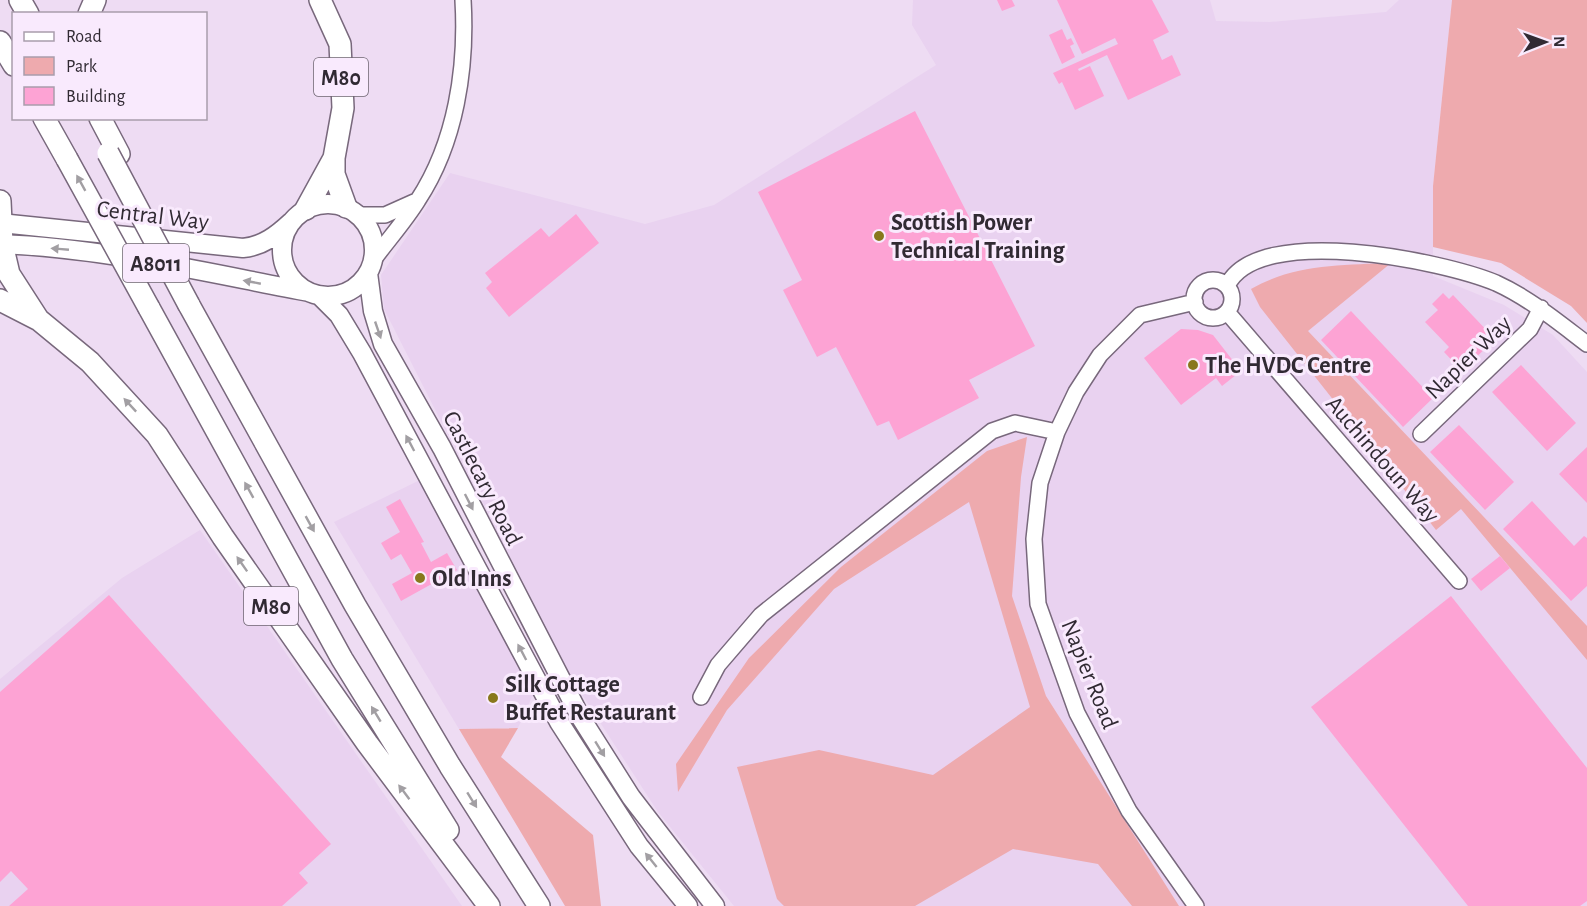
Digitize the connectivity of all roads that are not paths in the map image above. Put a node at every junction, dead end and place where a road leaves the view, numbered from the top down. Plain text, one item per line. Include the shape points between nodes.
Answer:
1 (320, 0) edge
2 (463, 0) edge
3 (0, 42) edge
4 (12, 62) edge
5 (45, 120) edge
6 (91, 120) edge
7 (101, 120) edge
8 (113, 153) junction
9 (334, 158) junction
10 (419, 199) junction
11 (0, 201) edge
12 (352, 211) junction
13 (299, 215) junction
14 (1, 234) edge
15 (371, 266) junction
16 (1227, 286) junction
17 (315, 294) junction
18 (0, 300) edge
19 (1195, 302) junction
20 (1540, 308) junction
21 (1227, 312) junction
22 (39, 320) junction
23 (1587, 344) edge
24 (1057, 432) junction
25 (1421, 434) dead end
26 (1459, 581) dead end
27 (701, 697) dead end
28 (489, 906) edge
29 (497, 906) edge
30 (539, 906) edge
31 (688, 906) edge
32 (715, 906) edge
33 (1196, 906) edge

1 - 9 highway, M80 via 340,44 343,108
2 - 10 street via 460,89 443,147
3 - 4 highway
29 -> 5 highway, M80, bridge via 342,659
6 - 8 highway
7 - 8 highway
8 -> 30 highway, bridge via 261,436 379,645
9 - 12 highway, M80 via 334,174
9 - 13 highway, M80
10 - 12 street via 385,215
10 - 15 street
11 - 14 highway, M80
12 - 13 main road via 319,204
12 - 15 main road via 372,233
13 - 14 main road, Central Way / A8011 via 278,235 255,247 243,248
13 - 17 main road via 284,236 284,264 290,277
17 -> 14 main road, Central Way / A8011
14 - 22 highway, M80 via 9,274
15 - 17 main road, A8011 via 358,285 345,293
15 -> 32 main road, Castlecary Road via 373,311 383,344 442,448 581,718 631,797
16 - 19 street via 1217,280 1205,282 1197,290
16 - 20 street via 1234,272 1257,260 1283,254 1353,252 1412,259 1454,270 1496,283
16 - 21 street via 1232,296
31 -> 17 main road, Castlecary Road via 639,846 559,722 362,353 339,315
18 - 22 highway, M80
19 - 21 street via 1205,316 1216,318
19 - 24 street, Napier Road via 1140,315 1100,356 1076,392
20 - 23 street
20 - 25 street, Napier Way via 1530,329
21 - 26 street, Auchindoun Way
28 -> 22 highway, M80 via 360,733 157,435 90,362
24 - 27 street via 1015,423 992,432 761,615 718,665
24 - 33 street, Napier Road via 1040,483 1034,539 1038,604 1082,723 1129,811

